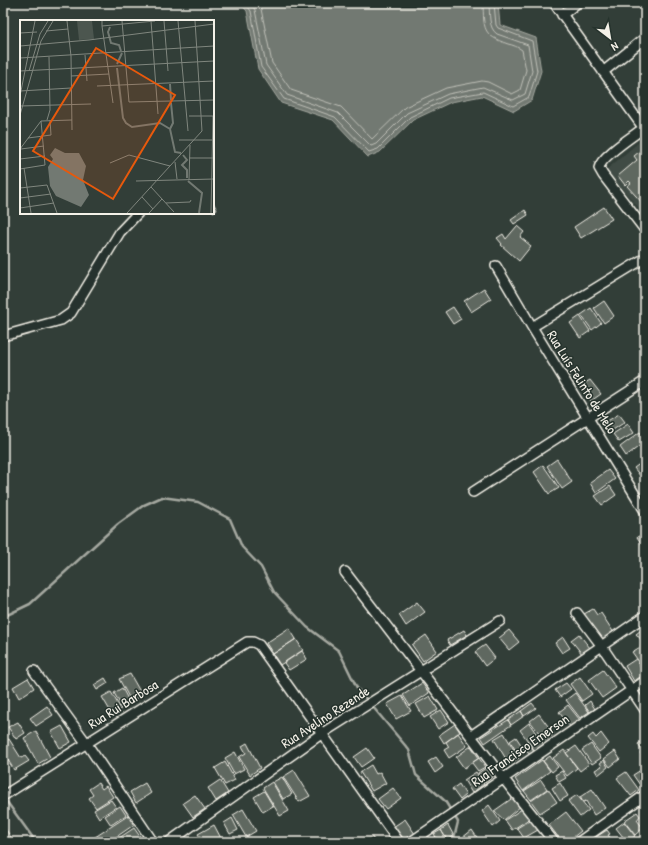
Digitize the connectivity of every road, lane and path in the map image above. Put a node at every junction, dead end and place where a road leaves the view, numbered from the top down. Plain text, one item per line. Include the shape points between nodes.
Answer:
1 (554, 3) edge
2 (577, 3) edge
3 (562, 14) junction
4 (645, 38) edge
5 (603, 72) junction
6 (645, 128) edge
7 (137, 214) edge
8 (645, 230) edge
9 (645, 258) edge
10 (496, 266) dead end
11 (532, 327) junction
12 (3, 336) edge
13 (645, 381) edge
14 (588, 417) junction
15 (473, 492) dead end
16 (645, 511) edge
17 (345, 572) dead end
18 (577, 613) dead end
19 (645, 616) edge
20 (500, 621) dead end
21 (601, 645) junction
22 (34, 671) dead end
23 (422, 672) junction
24 (645, 681) edge
25 (631, 690) junction
26 (645, 710) edge
27 (321, 734) junction
28 (471, 736) junction
29 (87, 744) junction
30 (503, 778) junction
31 (645, 794) edge
32 (3, 796) edge
33 (153, 842) edge
34 (169, 842) edge
35 (399, 842) edge
36 (411, 842) edge
37 (554, 842) edge
38 (579, 842) edge

1 - 3 street
2 - 3 street
3 - 5 street
4 - 5 street
5 - 6 street
6 - 8 street via 606,157 599,168
7 - 12 street via 120,232 71,313 61,320
9 - 11 street
10 - 11 street, Rua Luís Felinto de Melo
11 - 14 street, Rua Luís Felinto de Melo
13 - 14 street
14 - 15 street
14 - 16 street, Rua Luís Felinto de Melo
17 - 23 street
18 - 21 street
19 - 21 street
20 - 23 street, Rua Avelino Rezende
21 - 25 street
21 - 28 street
22 - 29 street
23 - 27 street, Rua Avelino Rezende
23 - 28 street
24 - 25 street, Rua Francisco Emerson
25 - 26 street
25 - 30 street, Rua Francisco Emerson
27 - 29 street, Rua Rui Barbosa via 259,645 247,642
27 - 34 street, Rua Avelino Rezende
27 - 35 street
28 - 30 street
29 - 32 street, Rua Rui Barbosa
29 - 33 street
30 - 36 street, Rua Francisco Emerson
30 - 37 street
31 - 38 street

